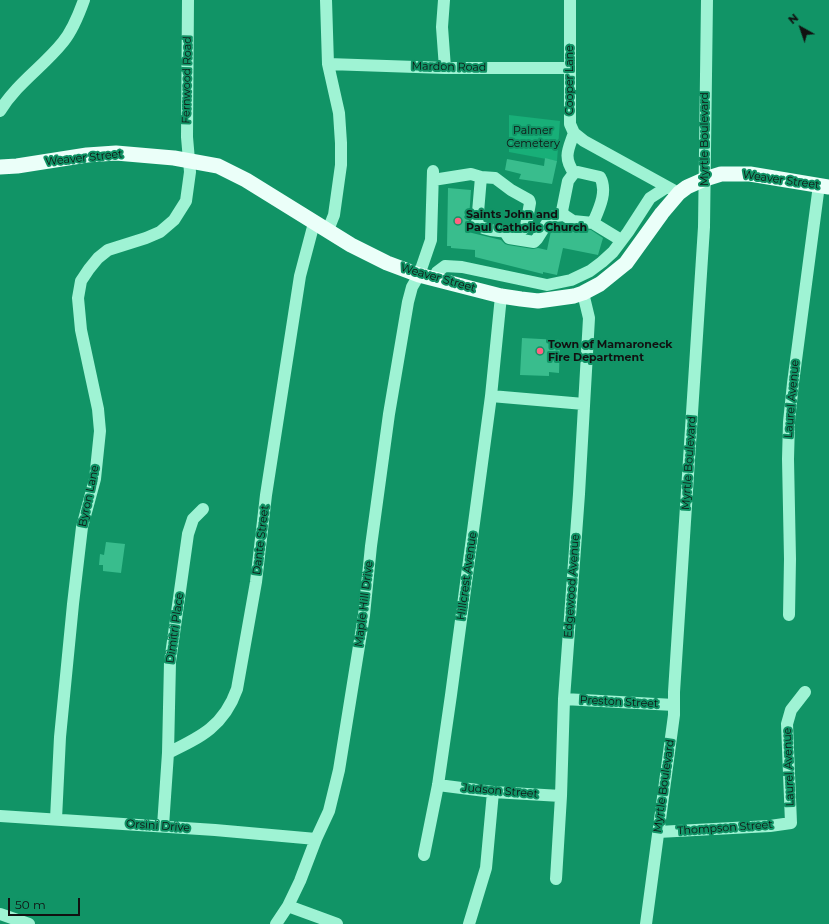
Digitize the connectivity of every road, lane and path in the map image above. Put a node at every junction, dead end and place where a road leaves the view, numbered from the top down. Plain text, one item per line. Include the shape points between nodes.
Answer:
1 (84, 0) edge
2 (188, 0) edge
3 (326, 0) edge
4 (444, 0) edge
5 (570, 0) edge
6 (707, 0) edge
7 (328, 64) junction
8 (445, 68) junction
9 (570, 68) junction
10 (0, 111) edge
11 (574, 133) junction
12 (189, 160) junction
13 (0, 167) edge
14 (574, 173) junction
15 (481, 177) junction
16 (705, 179) junction
17 (824, 186) edge
18 (673, 190) junction
19 (564, 215) junction
20 (593, 223) junction
21 (321, 226) junction
22 (504, 232) junction
23 (621, 240) junction
24 (419, 275) junction
25 (434, 279) junction
26 (583, 294) junction
27 (501, 296) junction
28 (491, 396) junction
29 (584, 404) junction
30 (203, 509) dead end
31 (789, 615) dead end
32 (805, 692) dead end
33 (564, 699) junction
34 (674, 705) junction
35 (168, 753) junction
36 (438, 785) junction
37 (493, 792) junction
38 (561, 796) junction
39 (0, 816) edge
40 (56, 819) junction
41 (791, 823) joint
42 (163, 826) junction
43 (658, 832) junction
44 (316, 840) junction
45 (424, 855) dead end
46 (556, 879) dead end
47 (288, 906) junction
48 (0, 914) edge
49 (29, 924) edge
50 (276, 924) edge
51 (337, 924) edge
52 (469, 924) edge
53 (646, 924) edge

1 - 10 street via 64,41 8,97
2 - 12 street, Fernwood Road
3 - 7 street, Dante Street
4 - 8 street via 442,27
5 - 9 street, Cooper Lane
6 - 16 street, Myrtle Boulevard
7 - 8 street, Mardon Road
7 - 21 street, Dante Street via 339,113 341,165 334,215
8 - 9 street, Mardon Road
9 - 11 street, Cooper Lane via 570,124
11 - 14 street via 567,153 568,164
11 - 18 street
12 - 13 main road, Weaver Street via 116,153
12 - 21 main road, Weaver Street via 218,166
12 - 40 street, Byron Lane via 186,201 174,220 160,232 108,250 88,268 81,281 78,298 81,330 98,409 100,431 95,479 82,526 73,604 60,737
14 - 19 street via 568,181 562,211
14 - 20 street via 600,177 604,184 600,207
15 - 22 street via 476,224
15 - 22 street via 495,178 529,200 526,226 523,229
15 - 24 street, Maple Hill Drive via 471,174 433,176 431,240
16 - 17 main road, Weaver Street via 721,174 750,174
16 - 18 main road, Weaver Street
16 - 34 street, Myrtle Boulevard
17 - 31 street, Laurel Avenue via 789,422
18 - 23 street via 650,198
18 - 26 main road, Weaver Street via 662,213 626,263
19 - 20 street via 574,221
19 - 22 street via 554,216 549,220 534,242 509,238
20 - 23 street
21 - 24 main road, Weaver Street via 351,245
21 - 35 street, Dante Street via 300,276 266,495 256,582 237,689 226,713 213,727 195,740
23 - 25 street via 613,252 590,271 561,283 548,285 462,267 445,266 437,272
24 - 25 main road, Weaver Street
24 - 44 street, Maple Hill Drive via 408,302 389,414 364,615 339,770 329,811
25 - 27 main road, Weaver Street
26 - 27 main road, Weaver Street via 538,301
26 - 29 street, Edgewood Avenue via 589,318
27 - 28 street, Hillcrest Avenue
28 - 29 street
28 - 36 street, Hillcrest Avenue
29 - 33 street, Edgewood Avenue
30 - 35 street, Dimitri Place via 193,519 188,534 170,662
32 - 41 street, Laurel Avenue via 791,710 787,724
33 - 34 street, Preston Street
33 - 38 street, Edgewood Avenue
34 - 43 street, Myrtle Boulevard
35 - 42 street
36 - 37 street, Judson Street
36 - 45 street, Hillcrest Avenue
37 - 38 street, Judson Street
37 - 52 street via 486,868
38 - 46 street, Edgewood Avenue
39 - 40 street, Orsini Drive
40 - 42 street, Orsini Drive
41 - 43 street, Thompson Street
42 - 44 street, Orsini Drive
43 - 53 street, Myrtle Boulevard
44 - 47 street, Maple Hill Drive
47 - 50 street, Maple Hill Drive
47 - 51 street
48 - 49 street

